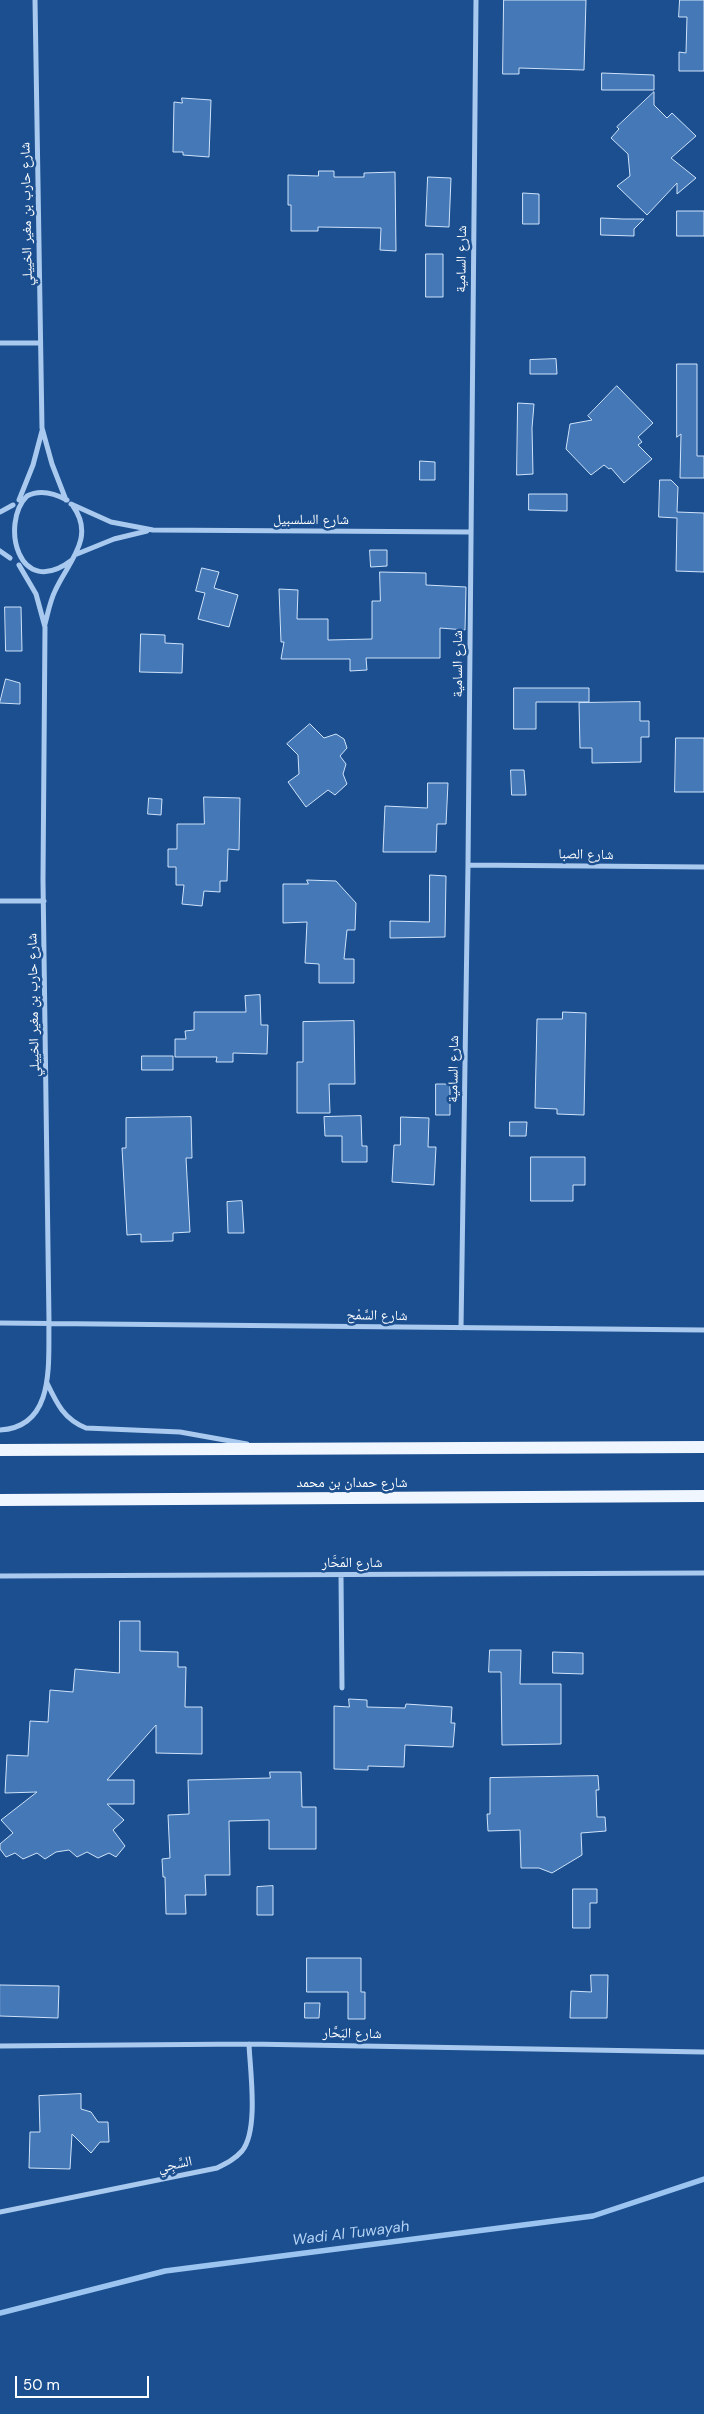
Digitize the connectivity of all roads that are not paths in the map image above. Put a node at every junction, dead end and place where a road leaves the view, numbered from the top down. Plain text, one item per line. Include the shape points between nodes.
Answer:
1 (35, 0) edge
2 (476, 0) edge
3 (0, 343) edge
4 (40, 343) junction
5 (42, 428) junction
6 (66, 500) junction
7 (17, 501) junction
8 (71, 504) junction
9 (0, 512) edge
10 (5, 520) dead end
11 (153, 530) junction
12 (470, 532) junction
13 (5, 545) dead end
14 (0, 551) edge
15 (77, 554) junction
16 (72, 560) junction
17 (17, 563) junction
18 (45, 627) junction
19 (468, 865) junction
20 (704, 867) edge
21 (44, 901) junction
22 (0, 902) edge
23 (49, 1322) junction
24 (0, 1323) edge
25 (461, 1328) junction
26 (704, 1330) edge
27 (47, 1383) junction
28 (0, 1430) edge
29 (704, 1447) edge
30 (267, 1449) junction
31 (0, 1450) edge
32 (704, 1496) edge
33 (0, 1500) edge
34 (704, 1573) edge
35 (341, 1575) junction
36 (0, 1576) edge
37 (342, 1688) dead end
38 (249, 2044) junction
39 (0, 2046) edge
40 (704, 2052) edge
41 (0, 2212) edge

1 - 4 street, شارع حارب بن مغير الخييلي
2 - 12 street, شارع السامية
3 - 4 street
4 - 5 street, شارع حارب بن مغير الخييلي
5 - 6 street, شارع حارب بن مغير الخييلي
5 - 7 street, شارع حارب بن مغير الخييلي via 33,465
6 - 7 street via 43,492
6 - 8 street
7 - 9 street
7 - 10 street, شارع حارب بن مغير الخييلي
8 - 11 street, شارع السلسبيل via 111,522
8 - 15 street via 82,523
11 - 12 street, شارع السلسبيل
11 - 15 street, شارع السلسبيل via 114,539
12 - 19 street, شارع السامية
13 - 17 street, شارع حارب بن مغير الخييلي
14 - 17 street
15 - 16 street
16 - 17 street via 61,569 47,573 32,572
16 - 18 street, شارع حارب بن مغير الخييلي via 54,592
17 - 18 street, شارع حارب بن مغير الخييلي via 36,594
18 - 21 street, شارع حارب بن مغير الخييلي
19 - 20 street, شارع الصبا
19 - 25 street, شارع السامية
21 - 22 street
21 - 23 street, شارع حارب بن مغير الخييلي
23 - 24 street, شارع السَّمْح
23 - 25 street, شارع السَّمْح
23 - 27 street, شارع حارب بن مغير الخييلي
25 - 26 street, شارع السَّمْح
27 - 28 street, شارع حارب بن مغير الخييلي via 36,1414 15,1429
27 - 30 street, شارع حارب بن مغير الخييلي via 62,1413 73,1423 86,1428 180,1432
29 - 30 main road
30 - 31 main road
32 - 33 main road, شارع حمدان بن محمد
34 - 35 street, شارع المَحَّار
35 - 36 street, شارع المَحَّار
35 - 37 street
38 - 39 street, شارع البَحَّار
38 - 40 street, شارع البَحَّار
38 - 41 street, السَّجِي via 250,2135 243,2150 232,2161 217,2168

